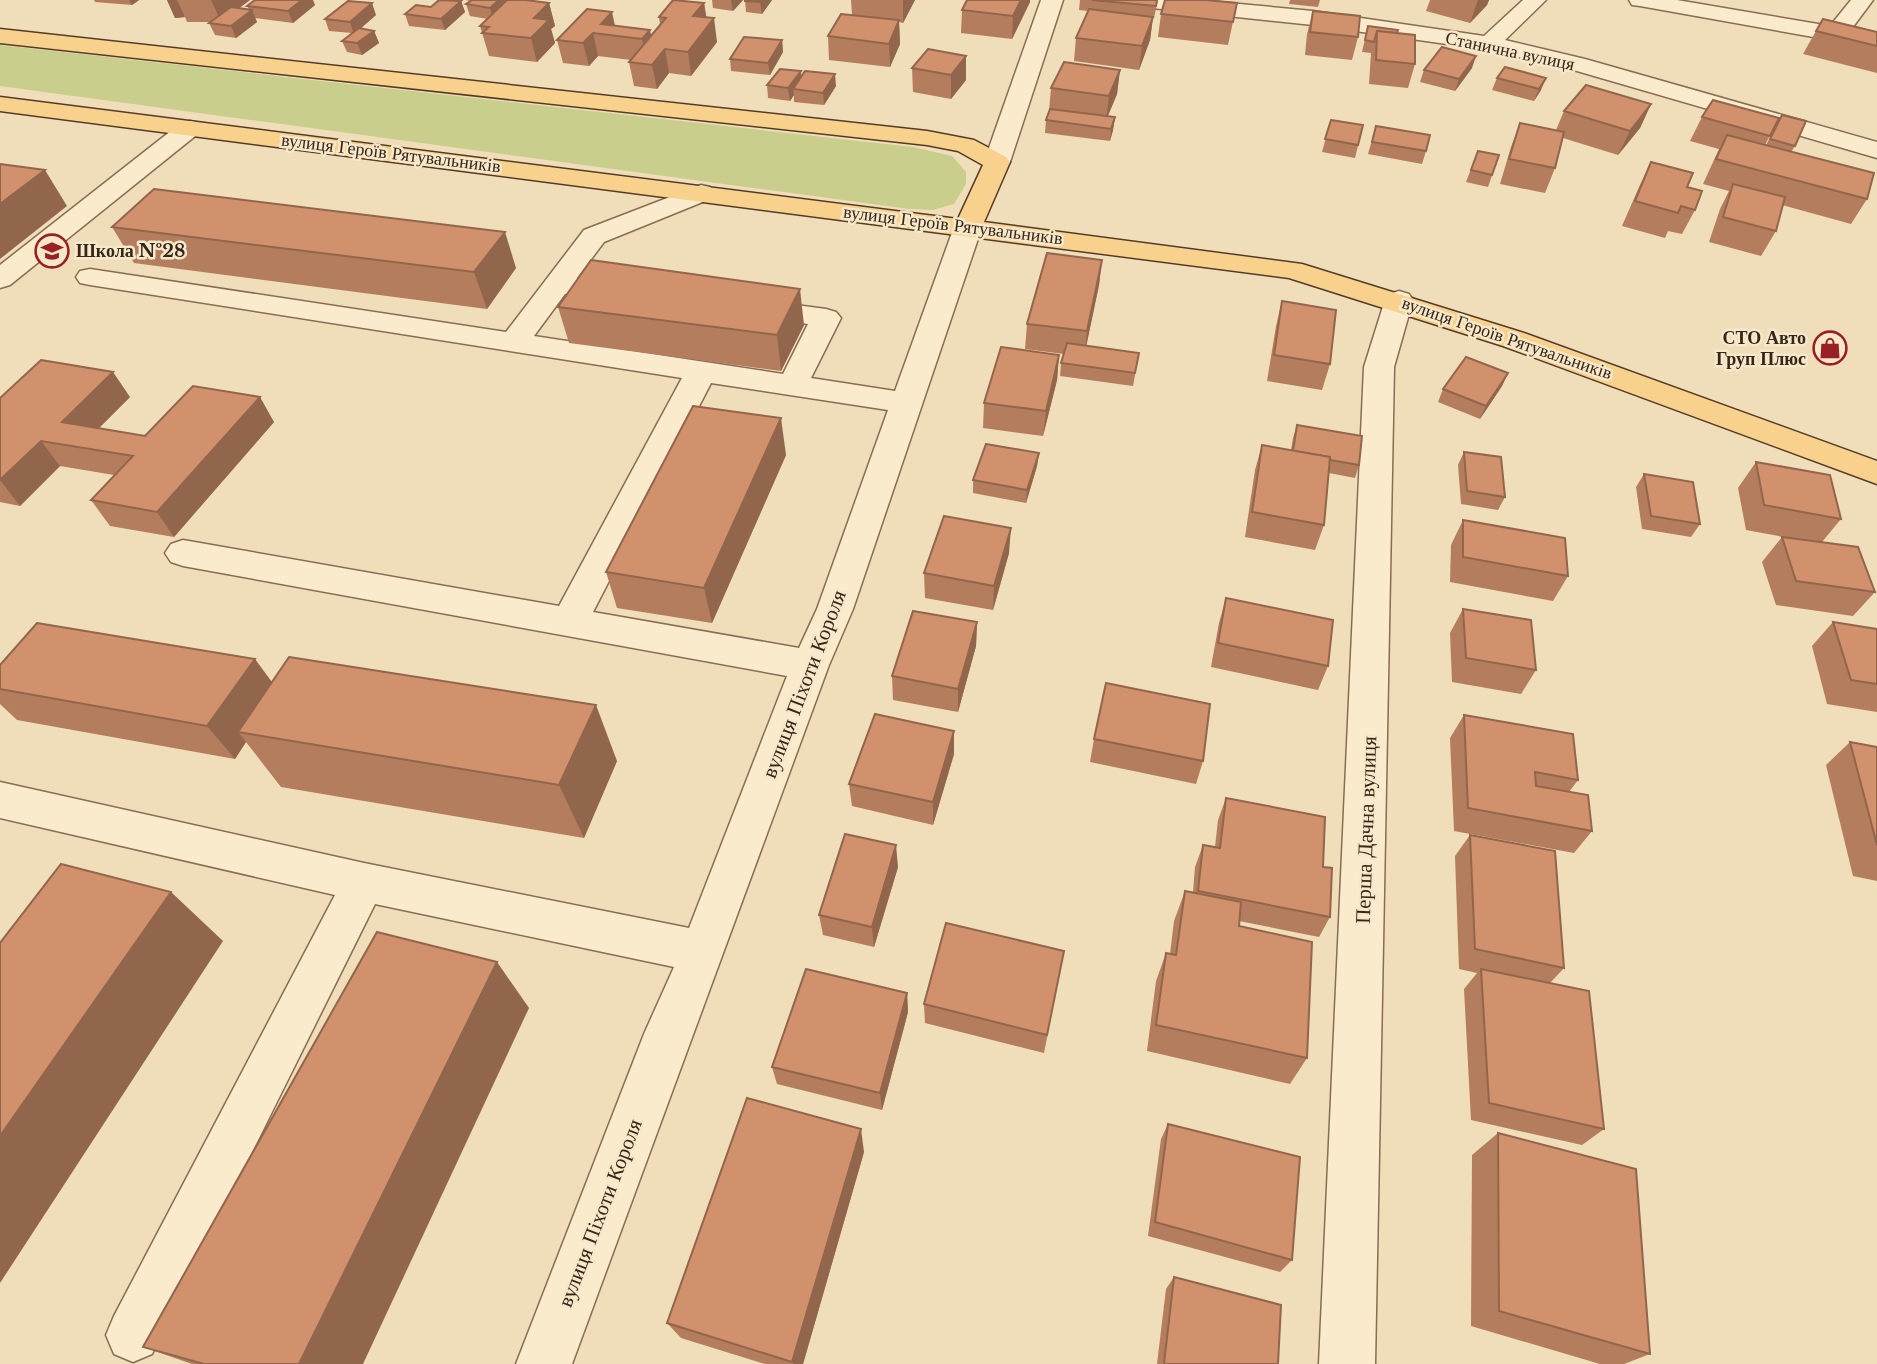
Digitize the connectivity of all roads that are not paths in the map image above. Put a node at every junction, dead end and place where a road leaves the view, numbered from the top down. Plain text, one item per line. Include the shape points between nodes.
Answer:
1 (1052, 0) edge
2 (1133, 0) edge
3 (1535, 0) edge
4 (1640, 0) edge
5 (1862, 0) edge
6 (0, 36) edge
7 (1489, 43) junction
8 (0, 104) edge
9 (190, 128) junction
10 (1877, 150) edge
11 (997, 162) junction
12 (701, 193) junction
13 (968, 227) junction
14 (90, 276) dead end
15 (0, 279) edge
16 (558, 284) junction
17 (651, 296) edge
18 (1399, 300) junction
19 (718, 304) edge
20 (513, 343) junction
21 (701, 372) junction
22 (792, 386) junction
23 (906, 403) junction
24 (1876, 475) edge
25 (183, 553) dead end
26 (570, 621) junction
27 (810, 665) junction
28 (0, 800) edge
29 (364, 882) junction
30 (703, 952) junction
31 (133, 1335) dead end
32 (544, 1364) edge
33 (1347, 1364) edge

1 - 11 street, вулиця Піхоти Короля
2 - 7 street, Станична вулиця via 1313,18
3 - 7 street
4 - 5 street via 1836,34
6 - 11 main road via 927,138 965,145
7 - 10 street, Станична вулиця
8 - 9 main road, вулиця Героїв Рятувальників
9 - 12 main road, вулиця Героїв Рятувальників
9 - 15 street
11 - 13 main road, вулиця Піхоти Короля
12 - 13 main road, вулиця Героїв Рятувальників
12 - 16 street via 594,236
13 - 18 main road, вулиця Героїв Рятувальників via 1292,270
13 - 23 street, вулиця Піхоти Короля
14 - 20 street
16 - 17 street
16 - 20 street
18 - 24 main road, вулиця Героїв Рятувальників
18 - 33 street, Перша Дачна вулиця via 1379,367
19 - 22 street via 825,318
20 - 21 street
21 - 22 street
21 - 26 street
22 - 23 street
23 - 27 street, вулиця Піхоти Короля via 835,609
25 - 26 street
26 - 27 street
27 - 30 street, вулиця Піхоти Короля
28 - 29 street
29 - 30 street
29 - 31 street
30 - 32 street, вулиця Піхоти Короля

